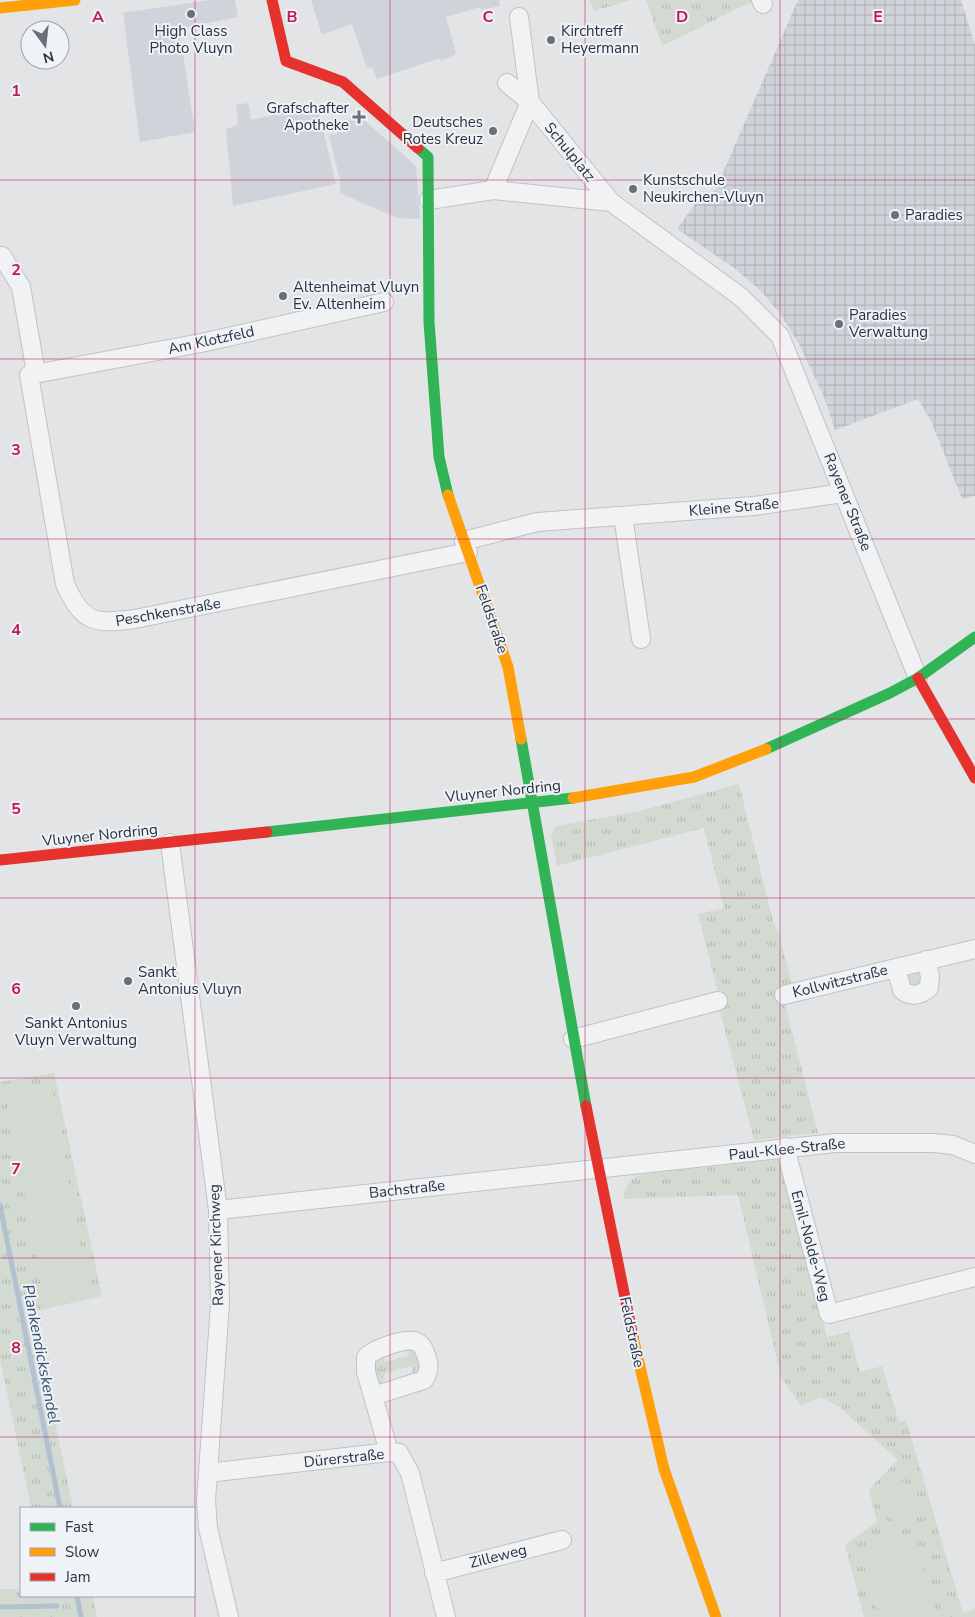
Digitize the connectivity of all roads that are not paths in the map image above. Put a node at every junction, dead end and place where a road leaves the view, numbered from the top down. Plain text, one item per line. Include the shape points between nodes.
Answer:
1 (75, 0) edge
2 (272, 0) edge
3 (0, 8) edge
4 (519, 17) dead end
5 (507, 83) dead end
6 (530, 102) junction
7 (493, 190) junction
8 (429, 200) junction
9 (611, 202) junction
10 (685, 254) joint
11 (2, 256) dead end
12 (384, 302) dead end
13 (33, 374) junction
14 (843, 493) junction
15 (623, 516) junction
16 (466, 547) junction
17 (975, 637) edge
18 (641, 639) dead end
19 (918, 678) junction
20 (975, 778) edge
21 (532, 804) junction
22 (170, 843) junction
23 (0, 860) edge
24 (975, 949) edge
25 (926, 960) junction
26 (896, 968) junction
27 (784, 995) dead end
28 (718, 1001) dead end
29 (574, 1039) junction
30 (785, 1147) junction
31 (975, 1154) edge
32 (597, 1169) junction
33 (218, 1210) junction
34 (975, 1277) edge
35 (374, 1396) dead end
36 (389, 1452) junction
37 (208, 1473) junction
38 (562, 1540) dead end
39 (434, 1572) junction
40 (230, 1617) edge
41 (446, 1617) edge
42 (716, 1617) edge

1 - 3 street
2 - 8 street, Feldstraße via 286,60 343,82 428,157
4 - 6 street
5 - 6 street, Schulplatz
6 - 7 street, Schulplatz
6 - 9 street, Schulplatz
7 - 8 street, Schulplatz
7 - 9 street, Schulplatz
8 - 16 street, Feldstraße via 429,322 439,457
9 - 10 street, Schulplatz
10 - 14 street, Rayener Straße via 741,296 780,336
11 - 13 street via 21,287
12 - 13 street, Am Klotzfeld via 201,343
13 - 16 street, Peschkenstraße via 65,584 75,605 90,618 105,623 135,620
14 - 15 street, Kleine Straße via 796,501
14 - 19 street, Rayener Straße
15 - 16 street, Kleine Straße via 537,522
15 - 18 street
16 - 21 street, Feldstraße via 508,667
17 - 19 street, Vluyner Nordring
19 - 20 street, Rayener Straße
19 - 21 street, Vluyner Nordring via 850,711 694,777
21 - 22 street, Vluyner Nordring
21 - 29 street, Feldstraße
22 - 23 street, Vluyner Nordring
22 - 33 street, Rayener Kirchweg
24 - 25 street, Kollwitzstraße
25 - 26 street, Kollwitzstraße
25 - 26 street, Kollwitzstraße via 930,988 918,995 902,990
26 - 27 street, Kollwitzstraße
28 - 29 street
29 - 32 street, Feldstraße
30 - 31 street, Paul-Klee-Straße via 876,1141 934,1143 953,1144
30 - 32 street, Paul-Klee-Straße
30 - 34 street, Emil-Nolde-Weg via 828,1314
32 - 33 street, Bachstraße
32 - 42 street, Feldstraße via 657,1448
33 - 37 street, Rayener Kirchweg via 220,1304
35 - 36 street
36 - 37 street, Dürerstraße
36 - 39 street, Dürerstraße via 399,1453 410,1473
37 - 40 street, Rayener Kirchweg via 208,1528
38 - 39 street, Zilleweg
39 - 41 street, Dürerstraße

